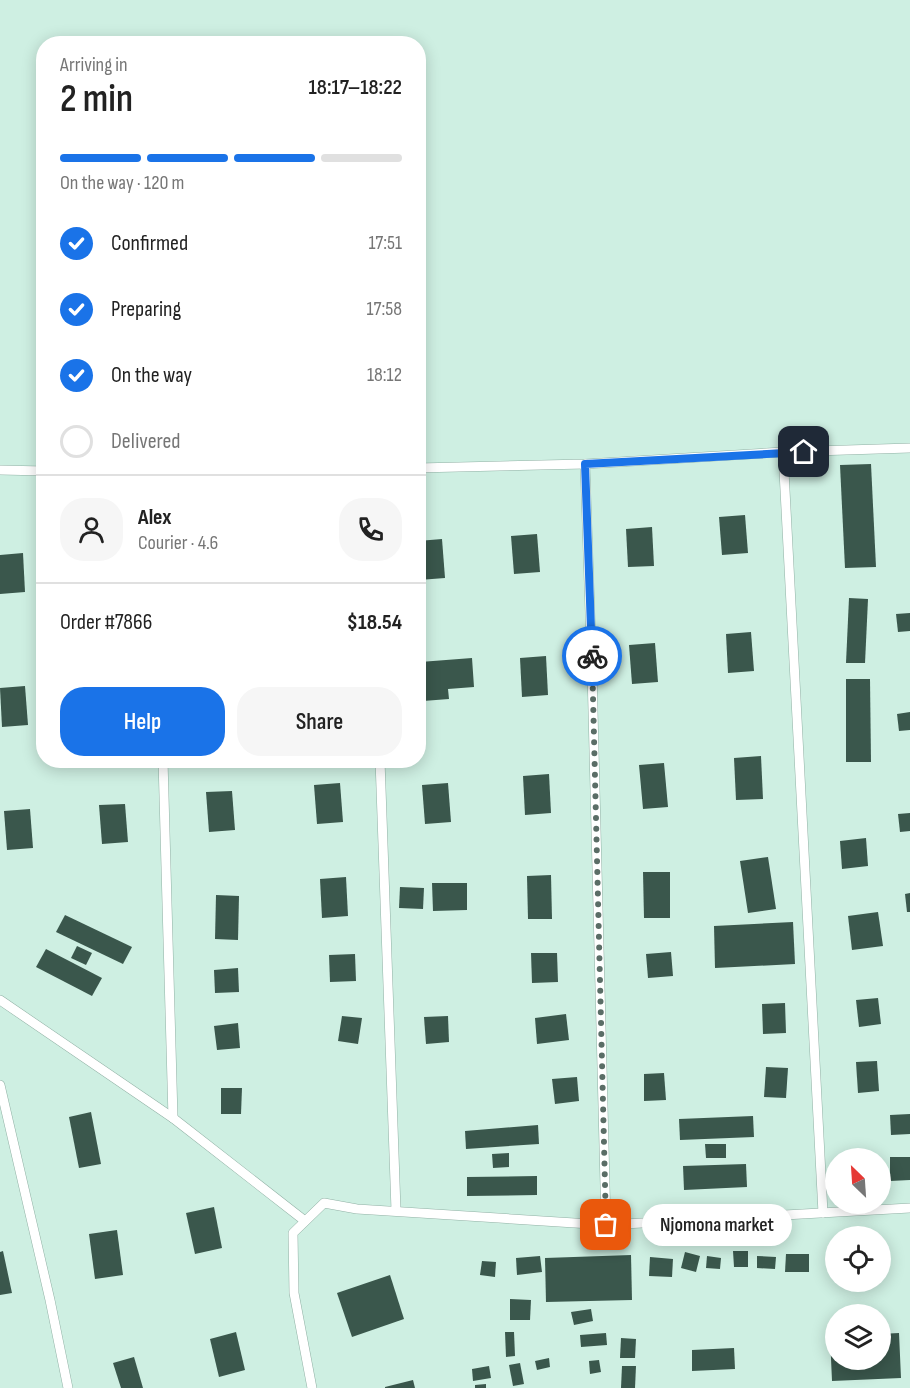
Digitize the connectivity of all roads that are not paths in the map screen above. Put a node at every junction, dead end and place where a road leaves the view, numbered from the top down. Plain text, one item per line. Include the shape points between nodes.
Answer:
1 (910, 448) edge
2 (783, 452) junction
3 (585, 464) junction
4 (426, 468) edge
5 (0, 470) edge
6 (36, 471) edge
7 (163, 768) edge
8 (380, 768) edge
9 (0, 1000) edge
10 (0, 1085) edge
11 (173, 1118) junction
12 (910, 1208) edge
13 (396, 1210) junction
14 (823, 1213) junction
15 (305, 1221) junction
16 (606, 1225) junction
17 (68, 1388) edge
18 (312, 1388) edge

1 - 2 lane
2 - 3 lane
2 - 14 lane
3 - 4 lane
3 - 16 lane
5 - 6 lane
7 - 11 lane
8 - 13 lane
9 - 11 lane
10 - 17 lane
11 - 15 lane
12 - 14 lane
13 - 15 lane via 324,1203
13 - 16 lane
14 - 16 lane
15 - 18 lane via 293,1233 294,1293

